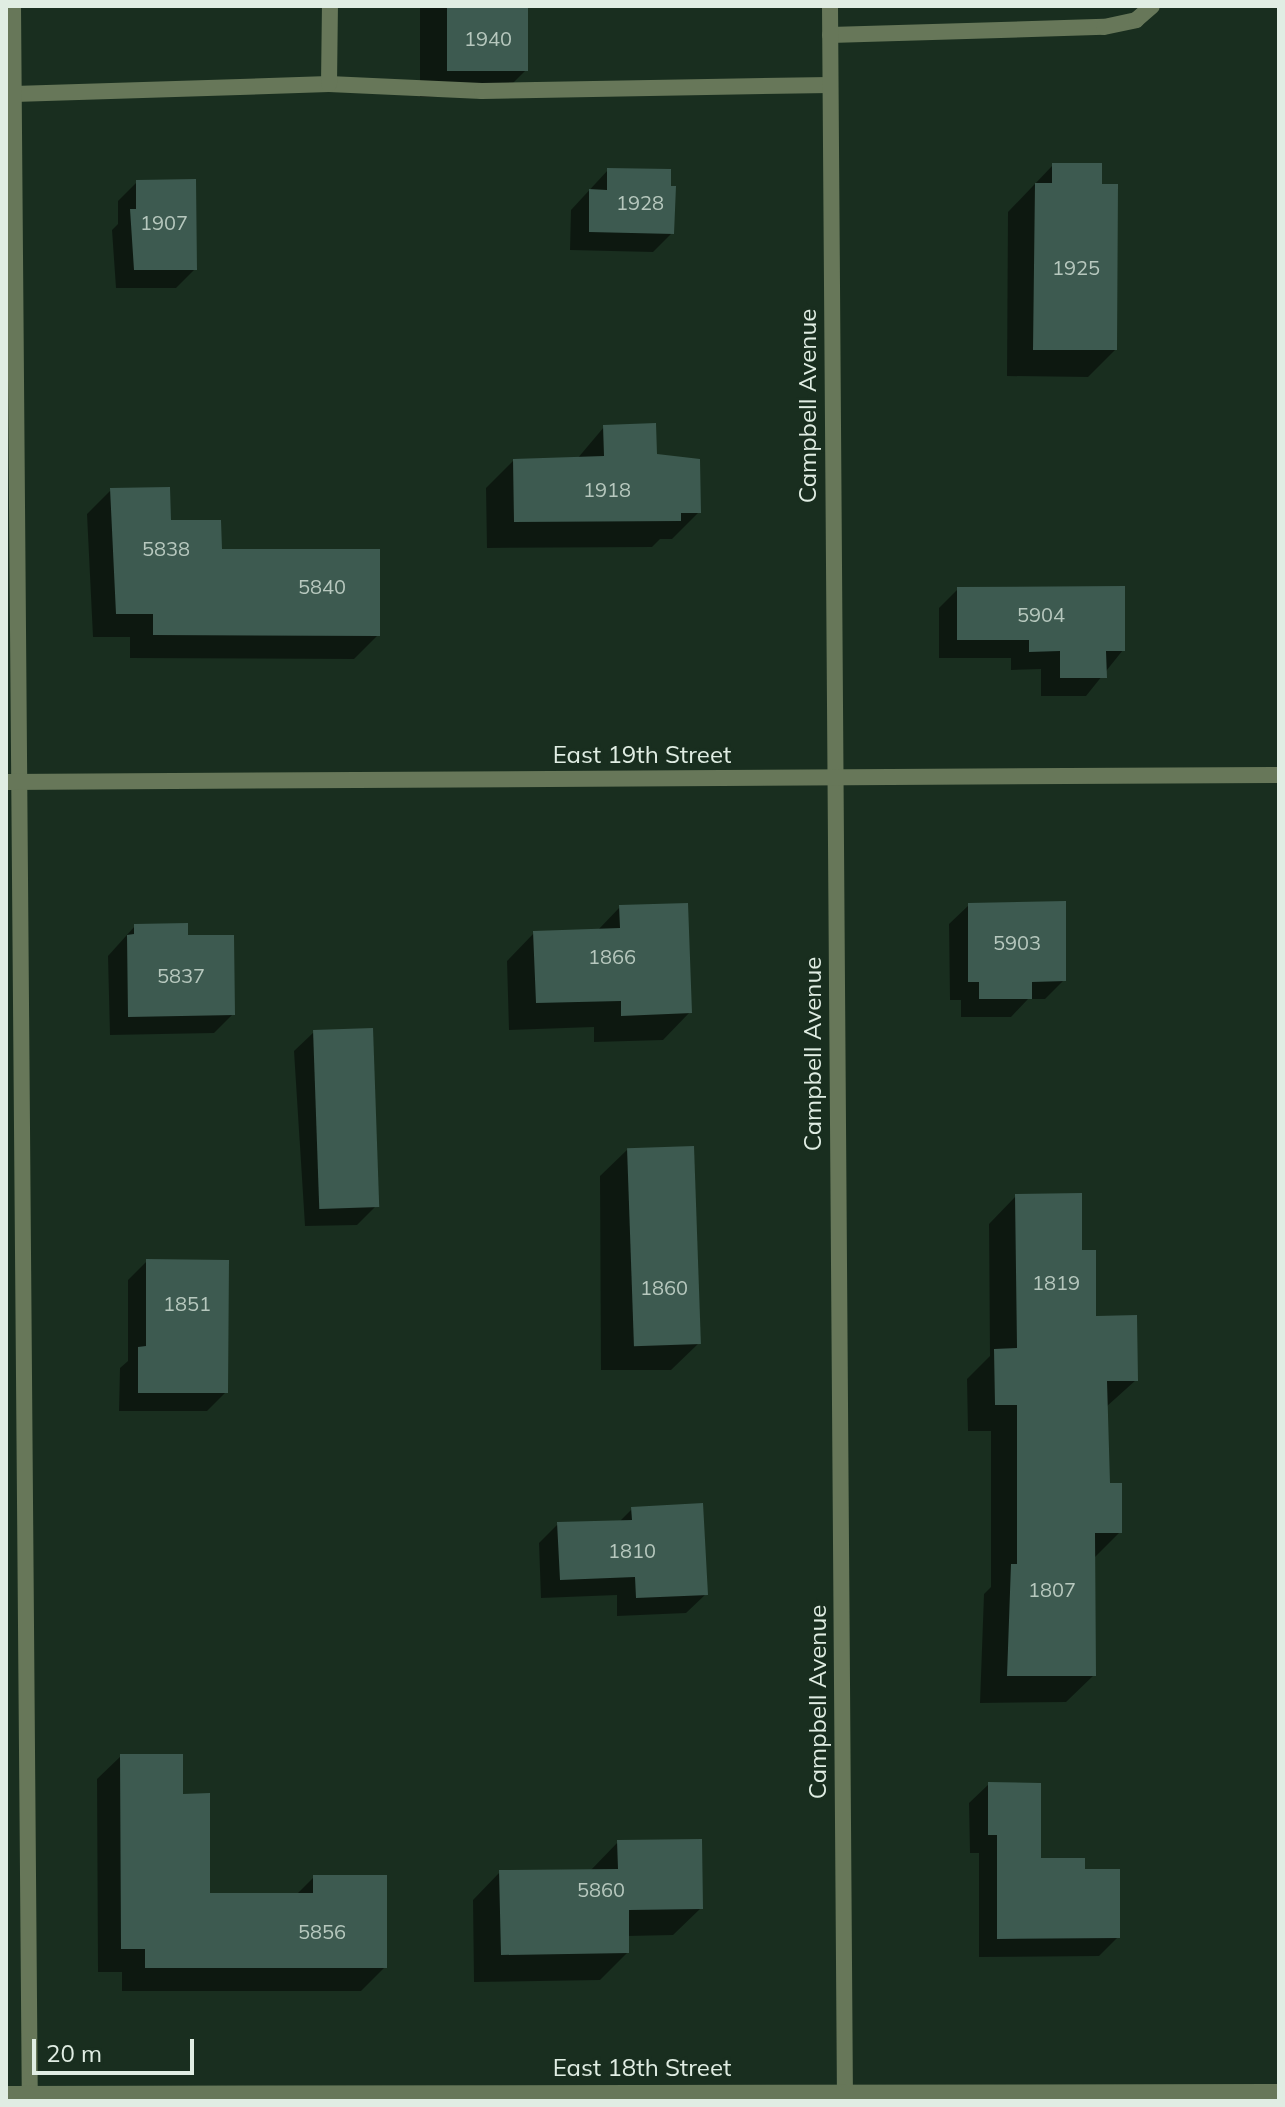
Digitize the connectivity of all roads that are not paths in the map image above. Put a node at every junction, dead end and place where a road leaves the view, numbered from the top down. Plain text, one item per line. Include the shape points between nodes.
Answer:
1 (13, 6) edge
2 (330, 6) edge
3 (830, 6) edge
4 (1152, 6) edge
5 (830, 35) junction
6 (329, 84) junction
7 (830, 85) junction
8 (14, 94) junction
9 (1279, 775) edge
10 (835, 778) junction
11 (13, 782) edge
12 (1279, 2092) edge
13 (6, 2094) edge
14 (845, 2096) edge
15 (30, 2098) edge

1 - 8 street
2 - 6 street
3 - 5 street, Campbell Avenue
4 - 5 street via 1136,20 1104,27
5 - 7 street, Campbell Avenue
6 - 7 street via 482,91
6 - 8 street
7 - 10 street, Campbell Avenue
8 - 11 street
9 - 10 street, East 19th Street
10 - 11 street, East 19th Street
10 - 14 street, Campbell Avenue
11 - 15 street
12 - 14 street, East 18th Street
13 - 15 street, East 18th Street
14 - 15 street, East 18th Street

